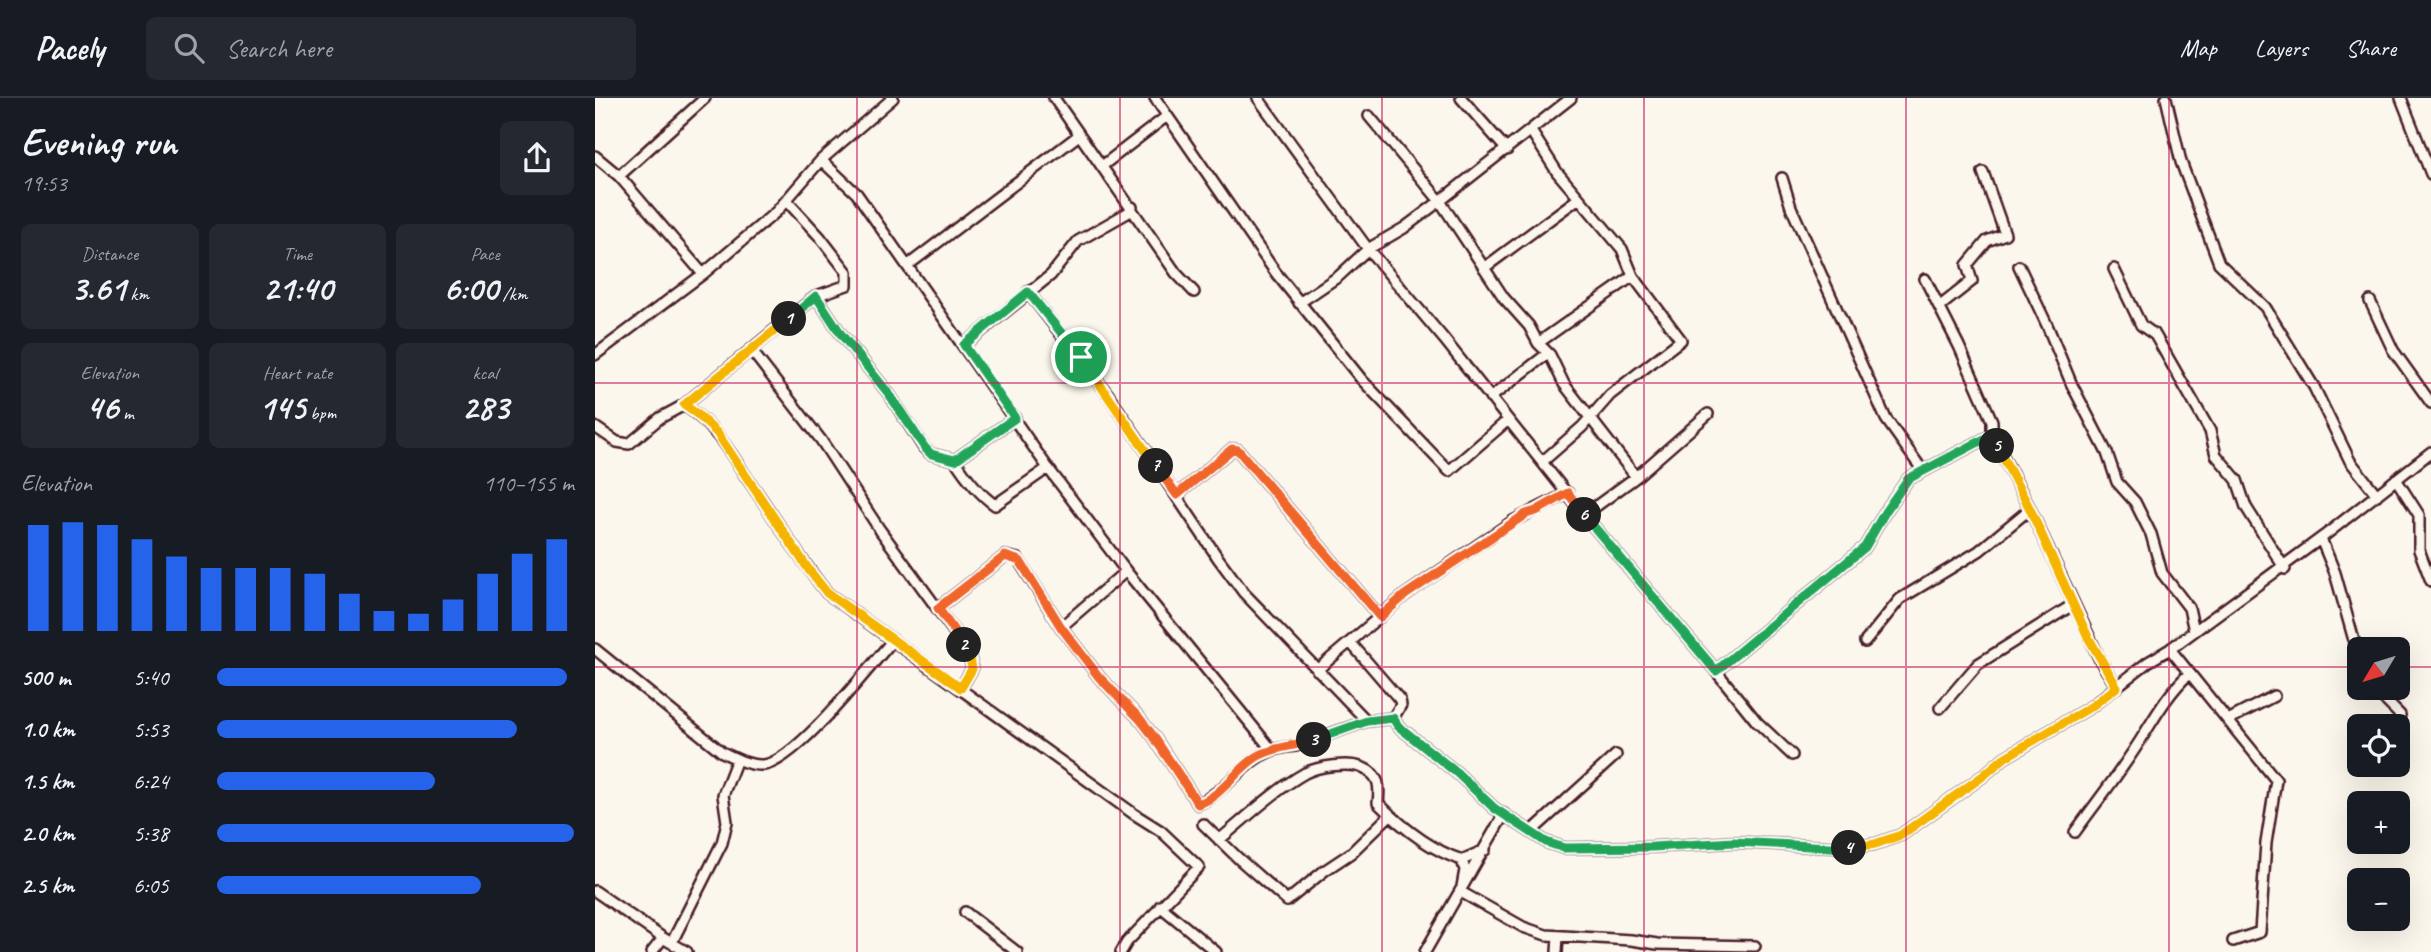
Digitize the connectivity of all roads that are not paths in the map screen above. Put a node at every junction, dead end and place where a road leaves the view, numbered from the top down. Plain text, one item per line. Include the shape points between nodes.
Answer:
1 (705, 98) edge
2 (893, 98) edge
3 (1054, 98) edge
4 (1156, 98) edge
5 (1258, 98) edge
6 (1461, 98) edge
7 (1571, 98) edge
8 (2166, 98) edge
9 (2401, 98) edge
10 (1167, 116) junction
11 (1370, 116) dead end
12 (1531, 131) junction
13 (1079, 135) junction
14 (1507, 150) junction
15 (595, 156) edge
16 (821, 160) junction
17 (1103, 166) junction
18 (1983, 172) dead end
19 (2431, 174) edge
20 (619, 176) junction
21 (1782, 178) dead end
22 (1579, 198) junction
23 (786, 200) junction
24 (1440, 201) junction
25 (1132, 207) junction
26 (1368, 248) junction
27 (907, 266) junction
28 (2019, 266) dead end
29 (1484, 268) junction
30 (2114, 269) dead end
31 (703, 274) junction
32 (1633, 276) junction
33 (1925, 279) dead end
34 (1028, 292) junction
35 (1194, 292) dead end
36 (816, 296) junction
37 (2370, 302) dead end
38 (1299, 303) junction
39 (1939, 307) junction
40 (1538, 343) junction
41 (964, 345) junction
42 (751, 350) junction
43 (1547, 354) junction
44 (595, 355) edge
45 (1490, 398) junction
46 (2431, 403) edge
47 (684, 405) junction
48 (1708, 414) dead end
49 (1590, 415) junction
50 (1015, 418) junction
51 (1508, 421) junction
52 (595, 427) edge
53 (1992, 435) junction
54 (2431, 452) edge
55 (955, 460) junction
56 (1542, 462) junction
57 (1048, 468) junction
58 (1923, 471) junction
59 (1636, 477) junction
60 (2396, 479) junction
61 (1568, 493) junction
62 (1177, 495) junction
63 (2377, 495) junction
64 (2030, 509) junction
65 (1584, 515) junction
66 (2321, 539) junction
67 (2285, 568) junction
68 (1126, 571) junction
69 (2431, 581) edge
70 (2074, 604) junction
71 (938, 608) junction
72 (1380, 617) junction
73 (1061, 627) junction
74 (2194, 631) junction
75 (2353, 637) edge
76 (893, 640) junction
77 (1350, 642) junction
78 (1865, 642) dead end
79 (595, 649) edge
80 (2170, 649) junction
81 (1317, 670) junction
82 (1716, 671) junction
83 (2189, 674) junction
84 (2117, 687) junction
85 (961, 688) junction
86 (2274, 696) dead end
87 (2385, 700) edge
88 (1940, 708) dead end
89 (2399, 714) edge
90 (1393, 718) junction
91 (2228, 720) junction
92 (1367, 721) junction
93 (1272, 750) junction
94 (1616, 755) dead end
95 (1792, 755) dead end
96 (737, 759) junction
97 (1390, 814) junction
98 (1504, 814) junction
99 (1203, 824) dead end
100 (1531, 832) junction
101 (2075, 832) dead end
102 (1219, 840) junction
103 (1485, 850) junction
104 (1462, 860) junction
105 (595, 891) edge
106 (1461, 892) junction
107 (1160, 906) junction
108 (965, 912) dead end
109 (1558, 936) junction
110 (663, 938) junction
111 (2233, 941) dead end
112 (673, 942) junction
113 (1755, 946) dead end
114 (1671, 949) edge
115 (652, 952) edge
116 (687, 952) edge
117 (1017, 952) edge
118 (1121, 952) edge
119 (1216, 952) edge
120 (1425, 952) edge
121 (1557, 952) edge

1 - 20 street
2 - 16 street
3 - 13 street
4 - 10 street
5 - 26 street
6 - 14 street
7 - 12 street
8 - 63 street via 2181,162 2219,263 2265,307 2315,387 2350,461
9 - 19 street
10 - 17 street
10 - 38 street
11 - 24 street
12 - 14 street
12 - 22 street
13 - 17 street
13 - 27 street
14 - 24 street
15 - 20 street
16 - 23 street
16 - 27 street via 857,194
17 - 25 street
18 - 39 street via 2005,234 1987,242 1967,265 1972,282
20 - 31 street
21 - 58 street via 1886,419
22 - 29 street
22 - 32 street via 1622,249
23 - 31 street
23 - 36 street via 847,272 847,285
24 - 26 street
24 - 29 street
25 - 34 street via 1078,241 1051,275
25 - 35 street
26 - 38 street via 1339,276
26 - 45 street
27 - 41 street
28 - 74 street via 2117,482 2151,534 2162,573 2189,608
29 - 40 street
30 - 67 street via 2141,325 2155,335 2210,431 2216,455 2237,480 2246,507
31 - 44 street
32 - 40 street
32 - 49 street via 1681,340
33 - 39 street
34 - 41 street
34 - 62 street via 1107,393
36 - 42 street
36 - 55 street via 925,448
37 - 46 street via 2393,350
38 - 51 street via 1363,380 1449,471
39 - 53 street via 1992,421
40 - 43 street
41 - 50 street
42 - 47 street
42 - 71 street via 821,440
43 - 45 street
43 - 49 street
45 - 51 street
47 - 52 street via 629,444 617,442
47 - 76 street via 717,433 827,593
48 - 59 street
49 - 56 street
49 - 59 street
50 - 55 street
50 - 57 street
51 - 56 street
53 - 58 street
53 - 64 street
54 - 60 street
55 - 57 street via 995,505
56 - 61 street
57 - 68 street
58 - 82 street via 1908,479 1865,547
59 - 65 street
60 - 63 street
60 - 69 street via 2419,515 2419,550
61 - 65 street
61 - 72 street via 1513,521
62 - 72 street via 1232,449 1238,450
62 - 81 street via 1244,593
63 - 66 street
64 - 70 street
64 - 78 street via 1979,551 1900,599
65 - 82 street
66 - 67 street
66 - 75 street
67 - 74 street
68 - 73 street
68 - 93 street
70 - 84 street
70 - 88 street via 1978,664
71 - 73 street via 1005,556 1020,561
71 - 85 street via 972,661
72 - 77 street
73 - 93 street via 1154,737 1198,804 1258,755
74 - 80 street
76 - 85 street
76 - 96 street via 787,755 765,765
77 - 81 street
77 - 90 street via 1400,699
79 - 96 street via 722,752
80 - 83 street
80 - 84 street
81 - 92 street
82 - 95 street via 1757,722
83 - 91 street
83 - 101 street via 2156,713
84 - 100 street via 2004,758 1901,835 1875,844 1849,848 1734,842 1579,849 1546,842
85 - 107 street via 1161,831 1199,867
86 - 91 street
87 - 89 street
90 - 92 street
90 - 98 street
91 - 111 street via 2276,780 2260,932
92 - 93 street
94 - 100 street
96 - 112 street via 723,795 727,822 722,843
97 - 102 street via 1351,853 1287,901
97 - 102 street via 1378,803 1380,787 1374,776 1357,766 1337,764 1307,772
97 - 104 street via 1419,839
98 - 100 street
98 - 103 street
99 - 102 street
103 - 104 street
103 - 106 street
104 - 106 street
105 - 110 street
106 - 109 street via 1523,927
106 - 120 street
107 - 118 street
107 - 119 street
108 - 117 street
109 - 114 street via 1631,940
109 - 121 street
110 - 112 street
110 - 115 street
112 - 116 street
113 - 114 street

